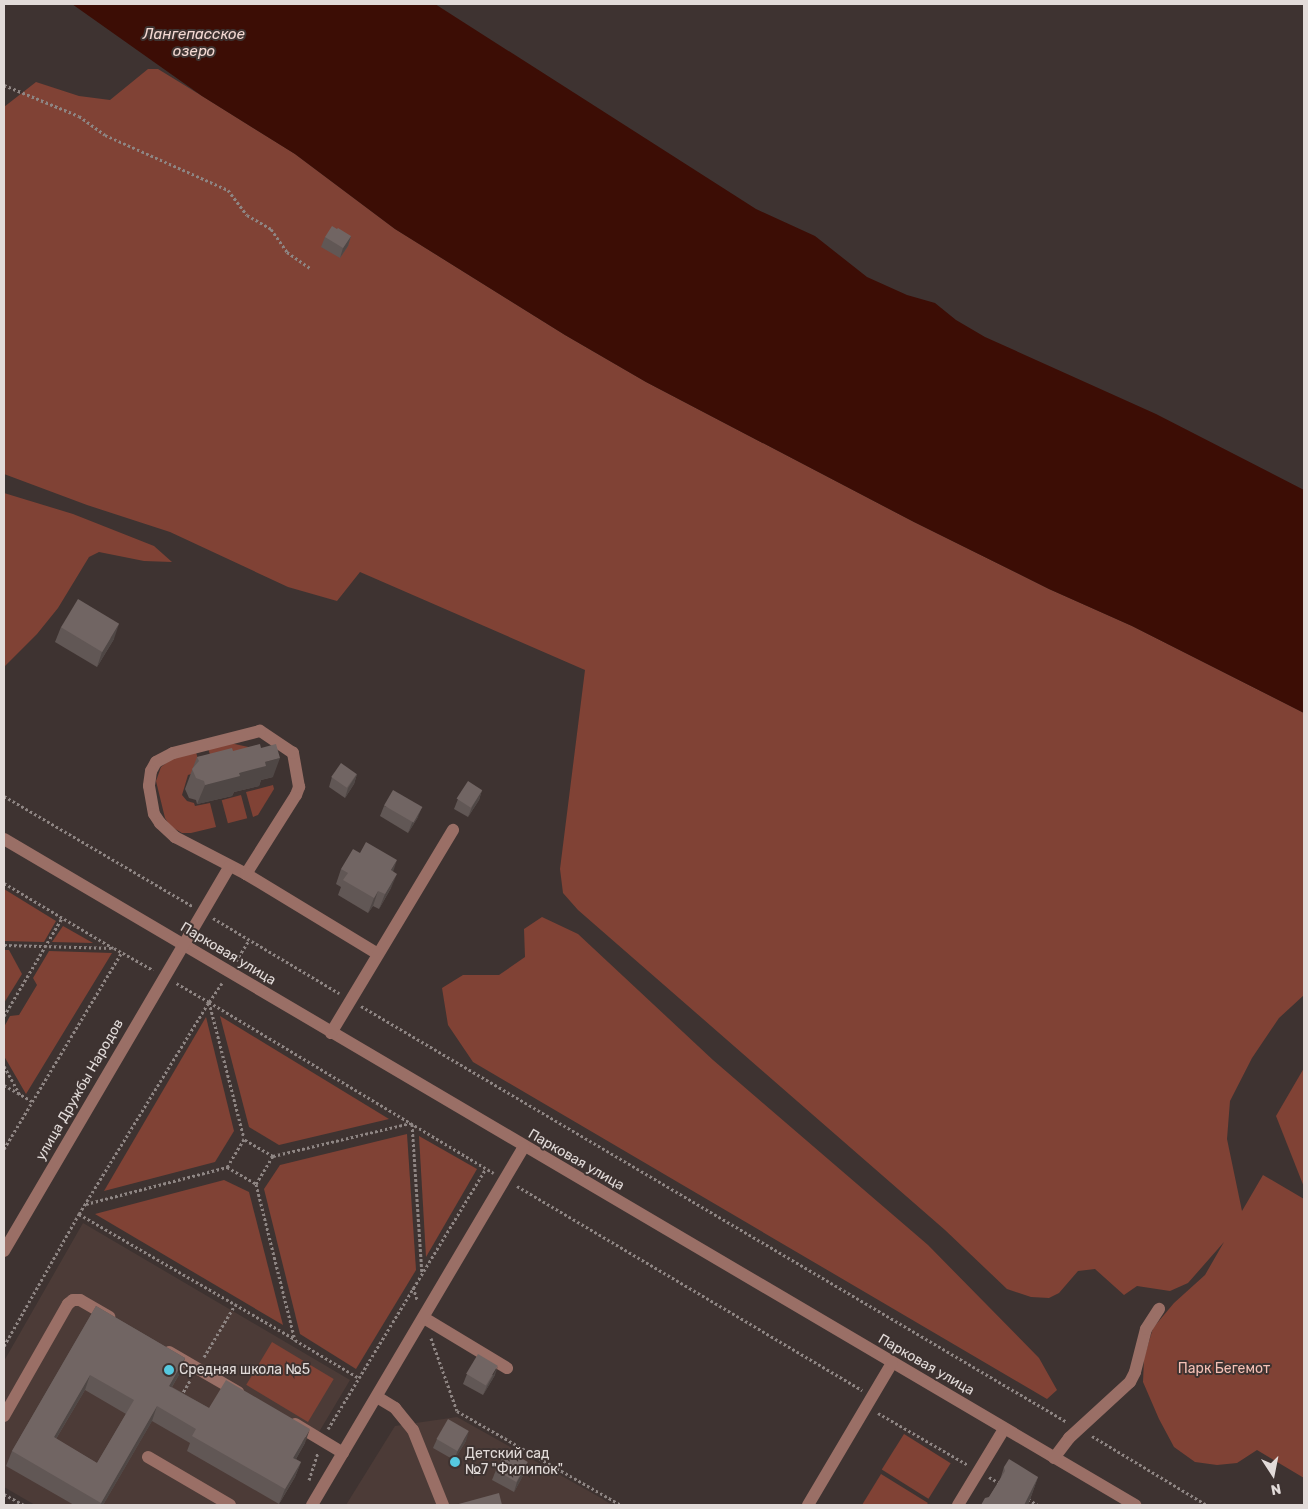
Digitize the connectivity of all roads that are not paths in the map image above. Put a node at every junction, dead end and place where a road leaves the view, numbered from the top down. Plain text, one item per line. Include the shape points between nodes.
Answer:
1 (453, 830) dead end
2 (4, 840) edge
3 (230, 866) junction
4 (246, 874) junction
5 (182, 945) junction
6 (378, 954) junction
7 (331, 1033) junction
8 (524, 1147) junction
9 (4, 1251) edge
10 (1160, 1309) dead end
11 (424, 1318) junction
12 (122, 1324) edge
13 (155, 1344) edge
14 (892, 1363) junction
15 (507, 1368) dead end
16 (246, 1396) edge
17 (377, 1397) junction
18 (4, 1416) edge
19 (286, 1420) edge
20 (1004, 1429) junction
21 (343, 1453) junction
22 (148, 1457) dead end
23 (1054, 1458) junction
24 (230, 1505) edge
25 (312, 1505) edge
26 (443, 1505) edge
27 (808, 1505) edge
28 (958, 1505) edge
29 (1135, 1505) edge

1 - 6 street
2 - 5 street, Парковая улица
3 - 4 street
3 - 4 street via 166,831 154,814 149,778 156,762 164,756 260,731 293,753 298,787
3 - 5 street, улица Дружбы Народов
4 - 6 street
5 - 7 street, Парковая улица
5 - 9 street, улица Дружбы Народов
6 - 7 street
7 - 8 street, Парковая улица
8 - 11 street
8 - 14 street, Парковая улица
10 - 23 street via 1146,1329 1130,1382 1079,1428
11 - 15 street
11 - 17 street
12 - 18 street via 80,1300 73,1300
13 - 16 street
14 - 20 street, Парковая улица
14 - 27 street
17 - 21 street
17 - 26 street via 395,1408 412,1430
19 - 21 street
20 - 23 street, Парковая улица
20 - 28 street
21 - 25 street
22 - 24 street
23 - 29 street, Парковая улица

